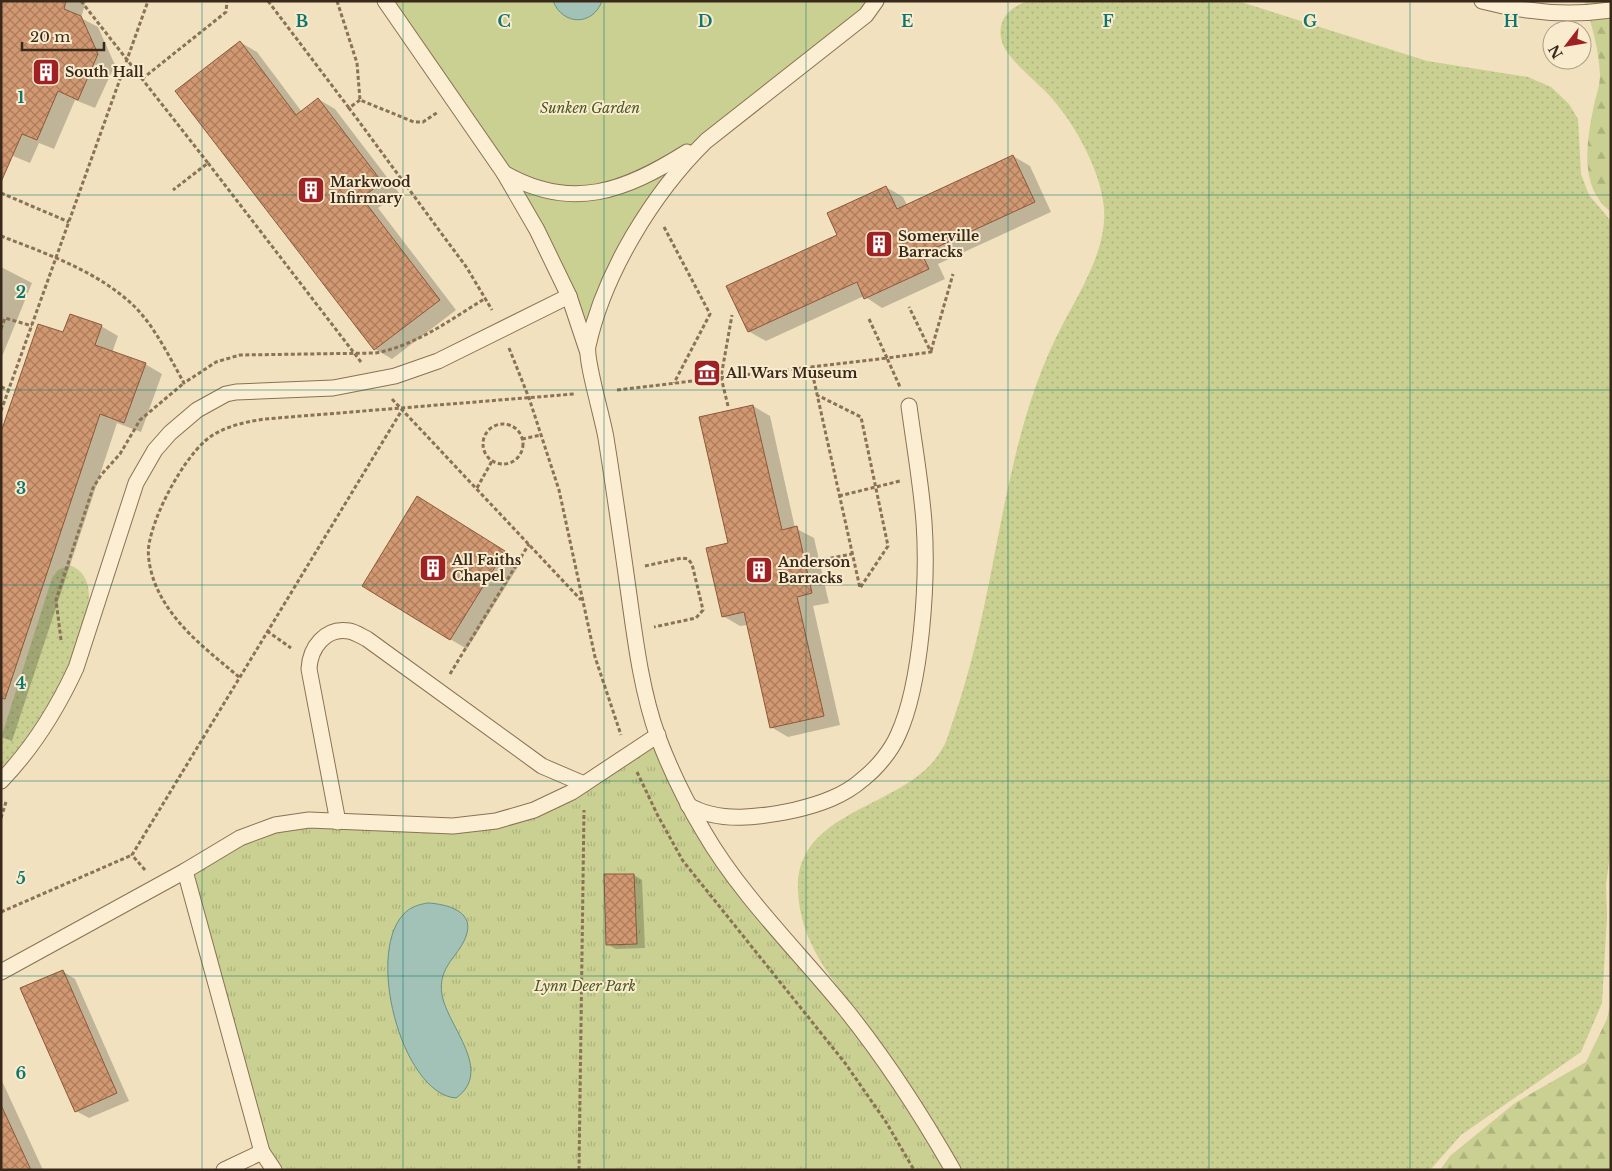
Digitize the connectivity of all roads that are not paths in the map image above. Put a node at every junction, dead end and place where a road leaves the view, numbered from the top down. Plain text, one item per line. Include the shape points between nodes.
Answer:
1 (385, 1) edge
2 (876, 1) edge
3 (887, 1) edge
4 (1482, 1) edge
5 (1611, 10) edge
6 (866, 15) junction
7 (706, 141) junction
8 (504, 173) junction
9 (569, 296) junction
10 (587, 350) junction
11 (909, 406) road end
12 (658, 735) junction
13 (1, 781) edge
14 (584, 784) junction
15 (688, 805) junction
16 (338, 822) junction
17 (185, 871) junction
18 (1, 972) edge
19 (262, 1152) junction
20 (224, 1170) edge
21 (274, 1170) edge
22 (953, 1170) edge

1 - 8 lane
2 - 6 lane
3 - 6 lane
4 - 5 lane via 1555,12
6 - 7 lane
7 - 8 lane via 633,182 583,194 535,189
7 - 10 lane via 684,163 652,205 622,255
8 - 9 lane via 537,230
9 - 10 lane
9 - 13 lane via 438,360 395,376 333,388 226,394 178,425 155,450 136,482 68,685 34,741
10 - 12 lane via 616,498 634,632
11 - 15 lane via 924,522 924,571 922,618 910,700 898,736 883,759 863,780 839,796 816,805 763,815 725,817
12 - 14 lane
12 - 15 lane
14 - 16 lane via 534,810 496,821 453,826
14 - 16 lane via 542,766 367,639 350,631 336,631 314,648 309,669
15 - 22 lane via 729,869 873,1045
16 - 17 lane via 309,820 275,825 240,838
17 - 18 lane
17 - 19 lane
19 - 20 lane
19 - 21 lane

